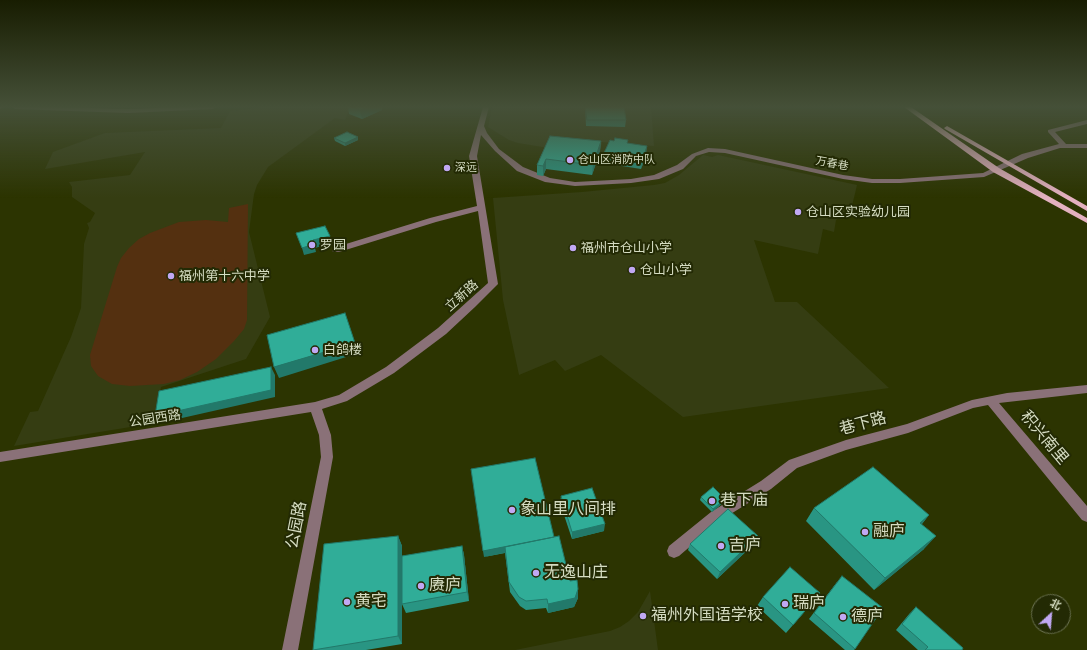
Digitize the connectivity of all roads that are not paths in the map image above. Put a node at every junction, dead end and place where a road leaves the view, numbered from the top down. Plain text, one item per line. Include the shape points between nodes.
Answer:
1 (477, 137) edge
2 (486, 137) edge
3 (950, 137) edge
4 (963, 137) edge
5 (1056, 137) edge
6 (1063, 145) junction
7 (1087, 146) edge
8 (1007, 164) junction
9 (996, 170) junction
10 (482, 207) junction
11 (1087, 209) edge
12 (1087, 221) edge
13 (336, 250) dead end
14 (1087, 389) edge
15 (990, 400) junction
16 (315, 407) junction
17 (0, 457) edge
18 (1087, 516) edge
19 (674, 551) dead end
20 (290, 650) edge

1 - 10 street, 立新路 via 473,156
2 - 9 street, 万春巷 via 496,150 516,167 537,177 568,184 624,182 656,177 680,167 694,155 708,150 726,151 830,175 872,181 978,176
3 - 9 main road
4 - 8 main road
5 - 6 street
6 - 7 street, 万春巷
6 - 8 street, 万春巷 via 1024,156
8 - 9 street, 万春巷
8 - 11 main road
9 - 12 main road
10 - 13 street
10 - 16 street, 立新路 via 493,284 486,293 442,331 390,370 343,398
14 - 15 street, 巷下路
15 - 18 street, 积兴南里
15 - 19 street, 巷下路 via 966,406 908,428 826,451 793,464 766,485 716,516
16 - 17 street, 公园西路
16 - 20 street, 公园路 via 325,435 327,457

